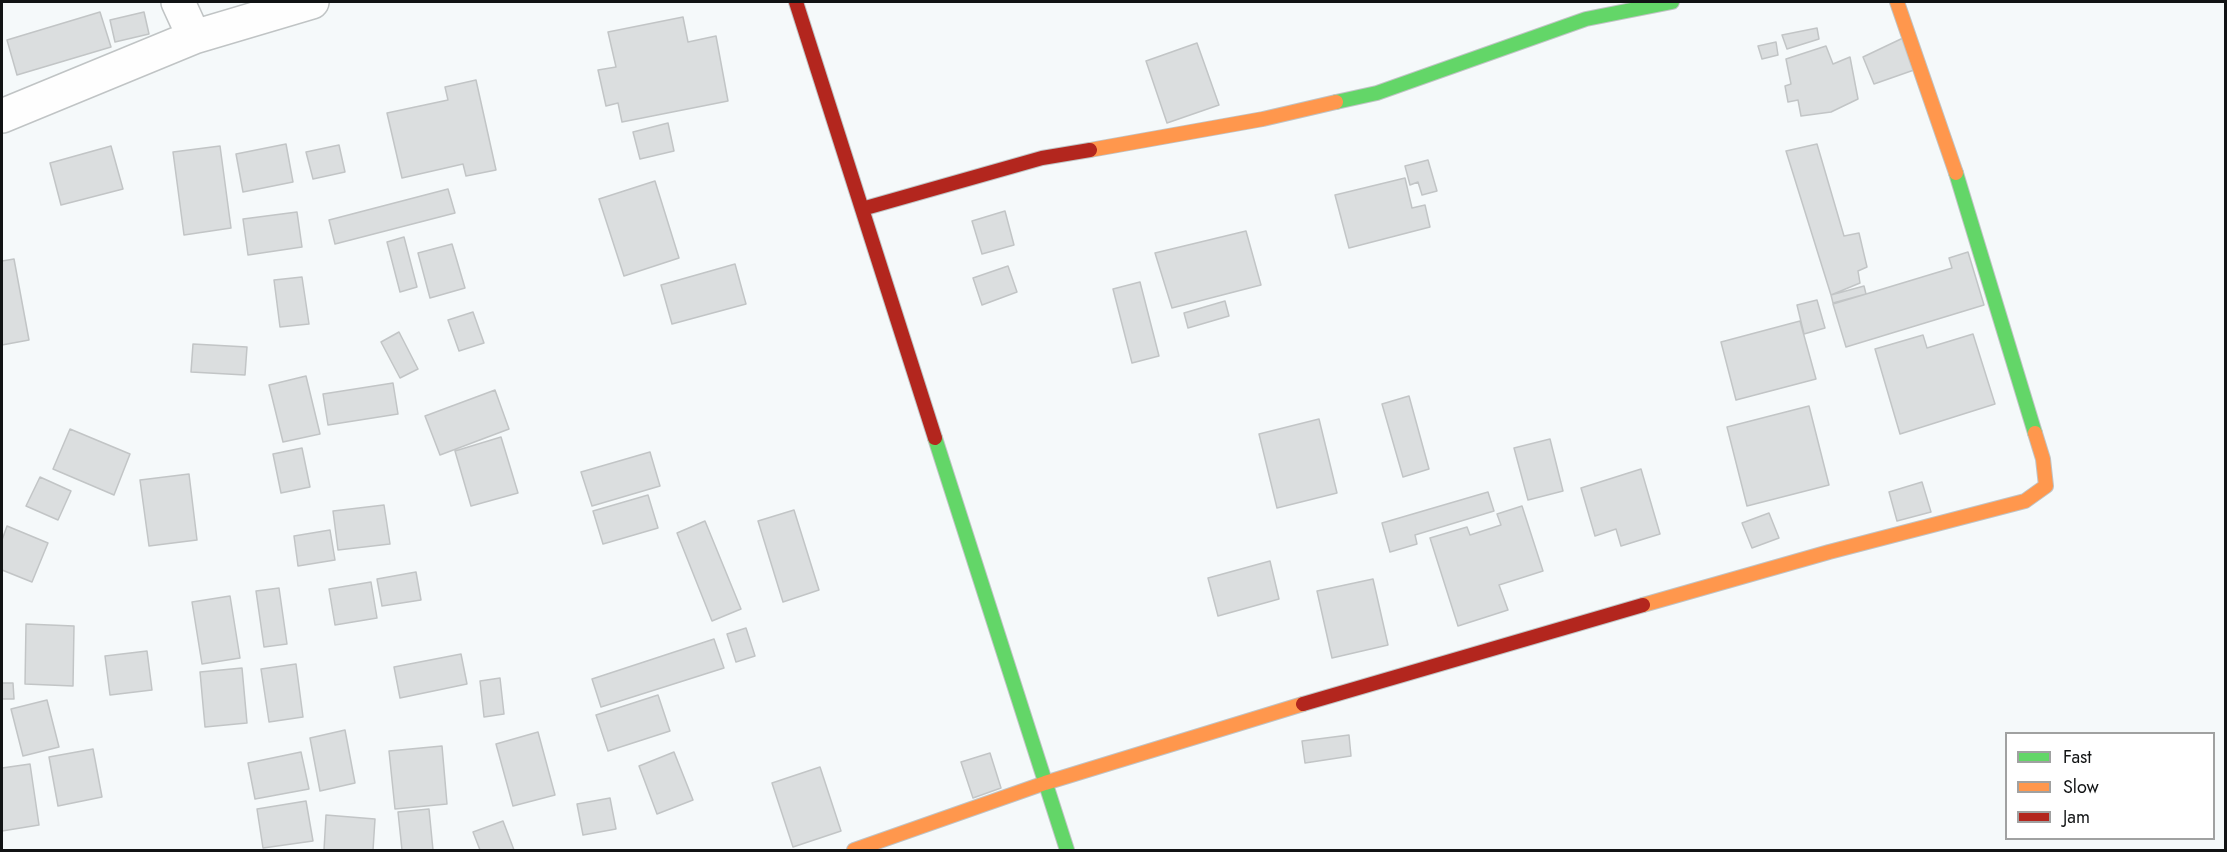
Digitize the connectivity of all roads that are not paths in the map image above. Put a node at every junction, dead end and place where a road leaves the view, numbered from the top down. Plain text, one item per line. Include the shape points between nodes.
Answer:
1 (178, 2) edge
2 (312, 2) edge
3 (796, 2) edge
4 (1672, 2) edge
5 (1897, 2) edge
6 (194, 37) junction
7 (2, 116) edge
8 (862, 209) junction
9 (1045, 783) junction
10 (854, 850) edge
11 (1067, 850) edge

1 - 6 street
2 - 6 street
3 - 8 street
4 - 8 street via 1586,20 1377,93 1251,121 1042,158
5 - 9 street via 1963,195 2043,459 2046,486 2025,501 1610,614
6 - 7 street
8 - 9 street
9 - 10 street
9 - 11 street

